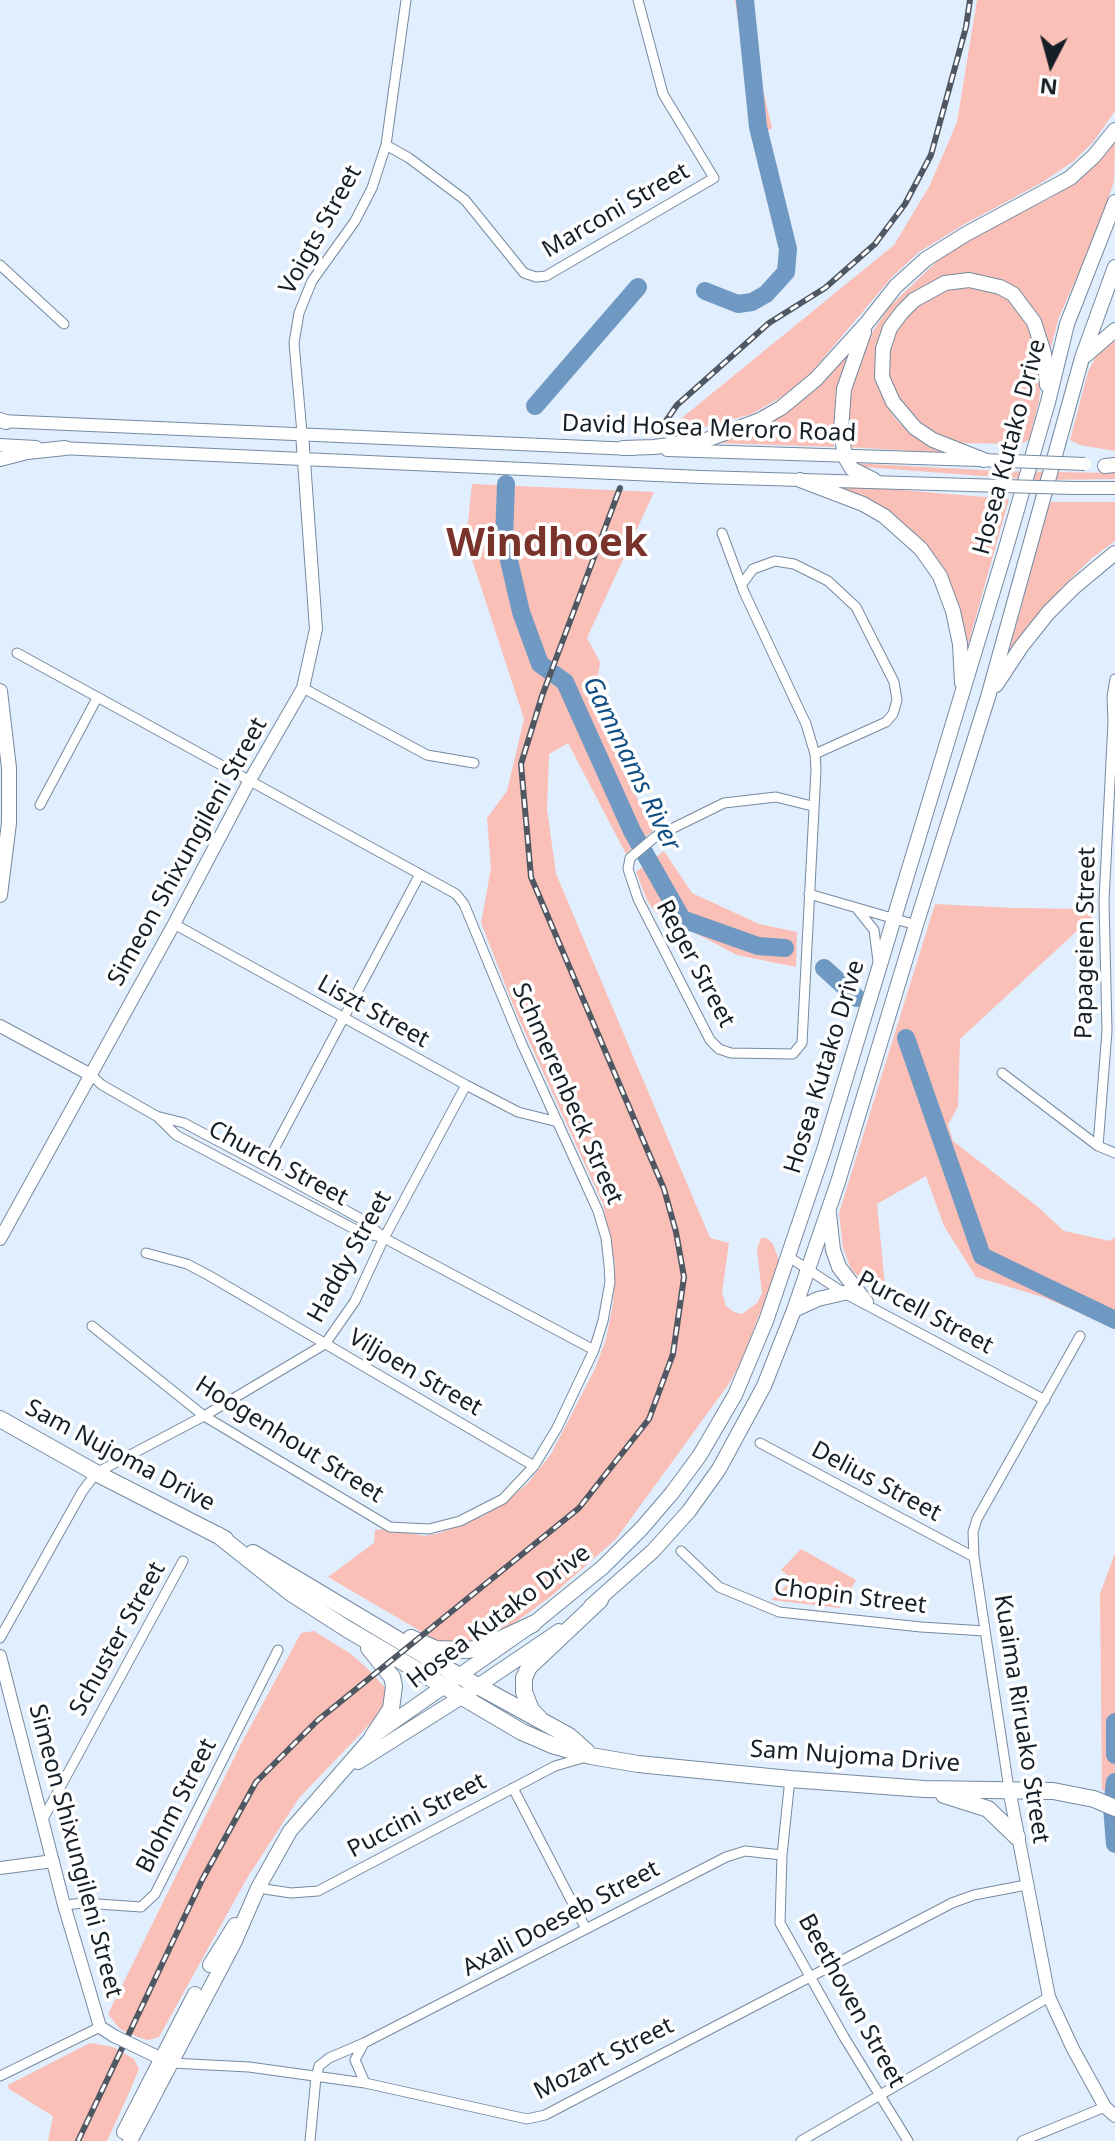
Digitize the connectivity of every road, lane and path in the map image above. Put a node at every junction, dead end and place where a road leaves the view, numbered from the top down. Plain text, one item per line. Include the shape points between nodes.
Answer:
1 (406, 0) edge
2 (638, 0) edge
3 (1115, 130) edge
4 (386, 145) junction
5 (1115, 202) edge
6 (0, 265) edge
7 (1115, 267) edge
8 (64, 324) dead end
9 (866, 324) junction
10 (1115, 330) edge
11 (1082, 358) junction
12 (1048, 402) junction
13 (2, 421) edge
14 (302, 433) junction
15 (0, 445) edge
16 (65, 448) junction
17 (623, 448) junction
18 (845, 457) junction
19 (0, 459) edge
20 (303, 460) junction
21 (984, 460) junction
22 (1112, 466) edge
23 (800, 480) junction
24 (874, 480) junction
25 (1115, 488) edge
26 (722, 533) dead end
27 (1115, 553) edge
28 (742, 584) junction
29 (17, 653) dead end
30 (1115, 679) edge
31 (303, 688) junction
32 (0, 691) edge
33 (963, 691) junction
34 (988, 697) junction
35 (97, 698) junction
36 (1114, 722) edge
37 (815, 754) junction
38 (474, 763) dead end
39 (250, 780) junction
40 (40, 805) dead end
41 (812, 806) junction
42 (420, 874) junction
43 (809, 894) junction
44 (0, 895) edge
45 (855, 907) junction
46 (894, 918) junction
47 (174, 924) junction
48 (916, 925) junction
49 (879, 968) junction
50 (342, 1018) junction
51 (0, 1026) edge
52 (1111, 1031) edge
53 (1002, 1073) dead end
54 (91, 1075) junction
55 (466, 1085) junction
56 (158, 1117) junction
57 (558, 1122) junction
58 (1098, 1146) junction
59 (1115, 1153) edge
60 (265, 1166) junction
61 (829, 1209) junction
62 (384, 1238) junction
63 (0, 1239) edge
64 (146, 1253) dead end
65 (789, 1257) junction
66 (808, 1270) junction
67 (844, 1293) junction
68 (866, 1302) junction
69 (794, 1310) junction
70 (92, 1326) dead end
71 (1080, 1336) dead end
72 (325, 1344) junction
73 (594, 1350) junction
74 (1045, 1400) junction
75 (204, 1416) junction
76 (0, 1419) edge
77 (760, 1443) dead end
78 (534, 1466) junction
79 (96, 1473) junction
80 (390, 1527) joint
81 (681, 1551) dead end
82 (974, 1557) junction
83 (183, 1561) dead end
84 (600, 1600) junction
85 (352, 1622) junction
86 (533, 1624) junction
87 (985, 1631) junction
88 (0, 1638) edge
89 (278, 1650) dead end
90 (0, 1656) edge
91 (453, 1681) junction
92 (478, 1686) junction
93 (463, 1696) junction
94 (547, 1725) junction
95 (373, 1736) junction
96 (591, 1756) junction
97 (790, 1779) junction
98 (327, 1787) junction
99 (513, 1788) junction
100 (924, 1789) junction
101 (1009, 1789) junction
102 (1115, 1808) edge
103 (43, 1819) junction
104 (1017, 1837) junction
105 (782, 1855) junction
106 (53, 1861) junction
107 (0, 1868) edge
108 (1026, 1885) junction
109 (258, 1888) junction
110 (64, 1905) junction
111 (586, 1929) junction
112 (810, 1976) junction
113 (1049, 1997) junction
114 (100, 2027) junction
115 (364, 2043) junction
116 (165, 2062) junction
117 (0, 2076) edge
118 (316, 2077) junction
119 (365, 2083) junction
120 (880, 2095) junction
121 (1110, 2112) edge
122 (121, 2141) edge
123 (130, 2141) edge
124 (310, 2141) edge
125 (801, 2141) edge
126 (908, 2141) edge
127 (1022, 2141) edge

1 - 4 street, Voigts Street
2 - 4 street, Marconi Street via 663,94 714,178 546,276 524,273 465,200
3 - 9 main road via 1070,178 926,259
4 - 14 street, Voigts Street via 367,199 312,281 299,313 294,343
5 - 12 main road, Hosea Kutako Drive via 1067,324
6 - 8 street
7 - 11 main road, Hosea Kutako Drive
9 - 17 main road via 800,395 760,420 706,440
9 - 18 main road via 844,389
10 - 11 main road
11 - 34 main road, Hosea Kutako Drive
12 - 21 main road via 1040,340 1013,294 985,281 959,280 914,300 886,339 885,385 915,428
12 - 33 main road, Hosea Kutako Drive
13 - 14 main road, David Hosea Meroro Road
14 - 17 main road, David Hosea Meroro Road
14 - 20 main road
15 - 16 main road, David Hosea Meroro Road
16 - 19 main road
16 - 20 main road, David Hosea Meroro Road
17 - 18 main road, David Hosea Meroro Road
18 - 21 main road, David Hosea Meroro Road
18 - 24 main road via 852,469
20 - 23 main road, David Hosea Meroro Road
20 - 31 main road, Simeon Shixungileni Street via 316,629
21 - 22 main road, David Hosea Meroro Road, bridge
23 - 24 main road, David Hosea Meroro Road
23 - 33 main road via 863,504 921,549 940,576 953,611
24 - 25 main road, David Hosea Meroro Road, bridge
26 - 28 street, Reger Street
27 - 34 main road via 1048,613
28 - 37 street, Reger Street
28 - 37 street via 753,569 775,561 828,581 856,607 894,682 897,700 886,722
29 - 35 street, Schmerenbeck Street
30 - 36 street, Papageien Street
31 - 38 street via 427,755
31 - 39 main road, Simeon Shixungileni Street
32 - 44 main road via 9,768
33 - 46 main road, Hosea Kutako Drive
34 - 48 main road, Hosea Kutako Drive
35 - 39 street, Schmerenbeck Street
35 - 40 street
36 - 52 street, Papageien Street via 1104,901
37 - 41 street, Reger Street
39 - 42 street, Schmerenbeck Street
39 - 47 main road, Simeon Shixungileni Street
41 - 43 street, Reger Street
41 - 43 street, Reger Street via 776,797 724,803 637,849 628,869 710,1040 731,1053 793,1054 801,1047
42 - 50 street
42 - 57 street, Schmerenbeck Street via 464,904
43 - 45 street
45 - 46 street
45 - 49 street via 874,930
46 - 48 street
46 - 49 main road, Hosea Kutako Drive
47 - 50 street, Liszt Street
47 - 54 main road, Simeon Shixungileni Street
48 - 61 main road, Hosea Kutako Drive
49 - 65 main road, Hosea Kutako Drive
50 - 55 street, Liszt Street
50 - 60 street
51 - 54 main road, Church Street
52 - 58 street, Papageien Street
53 - 58 street
54 - 56 street, Church Street
54 - 63 main road, Simeon Shixungileni Street
55 - 57 street, Liszt Street via 518,1112
55 - 62 street, Haddy Street
56 - 60 street, Church Street via 184,1123
56 - 62 street, Church Street via 176,1135 360,1232
57 - 73 street, Schmerenbeck Street via 606,1238 610,1282
58 - 59 street
60 - 62 street, Church Street via 365,1221
61 - 66 main road, Hosea Kutako Drive
61 - 68 main road via 836,1258
62 - 72 street, Haddy Street via 355,1301
62 - 73 street, Church Street
64 - 72 street, Viljoen Street via 187,1264
65 - 66 street, Purcell Street
65 - 86 main road, Hosea Kutako Drive via 753,1357 700,1455 642,1528
66 - 67 street, Purcell Street
66 - 69 main road, Hosea Kutako Drive
67 - 68 street, Purcell Street
67 - 69 main road
68 - 74 street, Purcell Street
69 - 84 main road, Hosea Kutako Drive via 764,1386 719,1469 653,1551
70 - 75 street, Hoogenhout Street
71 - 74 street, Kuaima Riruako Street
72 - 75 street, Haddy Street
72 - 78 street, Viljoen Street
73 - 78 street, Schmerenbeck Street
74 - 82 street, Kuaima Riruako Street via 977,1519
75 - 79 street, Haddy Street
75 - 80 street, Hoogenhout Street
76 - 79 highway, Sam Nujoma Drive
77 - 82 street, Delius Street
78 - 80 street, Schmerenbeck Street via 503,1499 460,1521 429,1529
79 - 85 highway, Sam Nujoma Drive via 218,1535 291,1593
79 - 88 street
81 - 87 street, Chopin Street via 719,1587 779,1612
82 - 87 street, Kuaima Riruako Street
83 - 103 street, Schuster Street
84 - 92 main road, Hosea Kutako Drive
84 - 94 highway via 529,1667 524,1678 527,1702
85 - 86 highway via 454,1651 484,1647
85 - 91 highway, Sam Nujoma Drive
85 - 95 highway via 394,1686 391,1709
86 - 91 main road, Hosea Kutako Drive
87 - 101 street, Kuaima Riruako Street
89 - 110 street, Blohm Street via 155,1894 141,1907
90 - 103 main road, Simeon Shixungileni Street
91 - 92 highway, Sam Nujoma Drive
91 - 93 highway, Sam Nujoma Drive
91 - 95 main road, Hosea Kutako Drive
92 - 93 main road, Hosea Kutako Drive
92 - 94 highway, Sam Nujoma Drive
93 - 96 highway, Sam Nujoma Drive via 522,1732
93 - 98 main road, Hosea Kutako Drive via 366,1755
94 - 96 highway, Sam Nujoma Drive
95 - 98 main road, Hosea Kutako Drive
96 - 97 highway, Sam Nujoma Drive
96 - 99 street, Puccini Street via 555,1766
97 - 100 highway, Sam Nujoma Drive
97 - 105 street, Beethoven Street
98 - 109 main road, Hosea Kutako Drive via 290,1831
99 - 109 street, Puccini Street via 318,1891
99 - 111 street
100 - 101 highway, Sam Nujoma Drive
100 - 104 highway via 988,1809
101 - 102 highway, Sam Nujoma Drive via 1053,1791
101 - 104 main road, Kuaima Riruako Street
103 - 106 main road, Simeon Shixungileni Street
104 - 108 main road, Kuaima Riruako Street
105 - 111 street, Axali Doeseb Street via 745,1851 726,1857
105 - 112 street, Beethoven Street via 780,1923
106 - 107 main road
106 - 110 main road, Simeon Shixungileni Street
108 - 112 street, Mozart Street via 952,1903
108 - 113 main road, Kuaima Riruako Street
109 - 116 main road, Hosea Kutako Drive via 234,1943
110 - 114 main road, Simeon Shixungileni Street
111 - 115 street, Axali Doeseb Street
112 - 119 street, Mozart Street via 545,2115 527,2119
112 - 120 street, Beethoven Street
113 - 120 street
113 - 121 main road, Kuaima Riruako Street
114 - 116 main road, Simeon Shixungileni Street, bridge
114 - 117 street
115 - 118 street, Axali Doeseb Street via 329,2058
115 - 119 street via 355,2060
116 - 118 street, Mozart Street
116 - 122 main road, Hosea Kutako Drive
116 - 123 main road, Hosea Kutako Drive
118 - 119 street, Mozart Street
118 - 124 street
120 - 125 street
120 - 126 street, Beethoven Street
121 - 127 street

